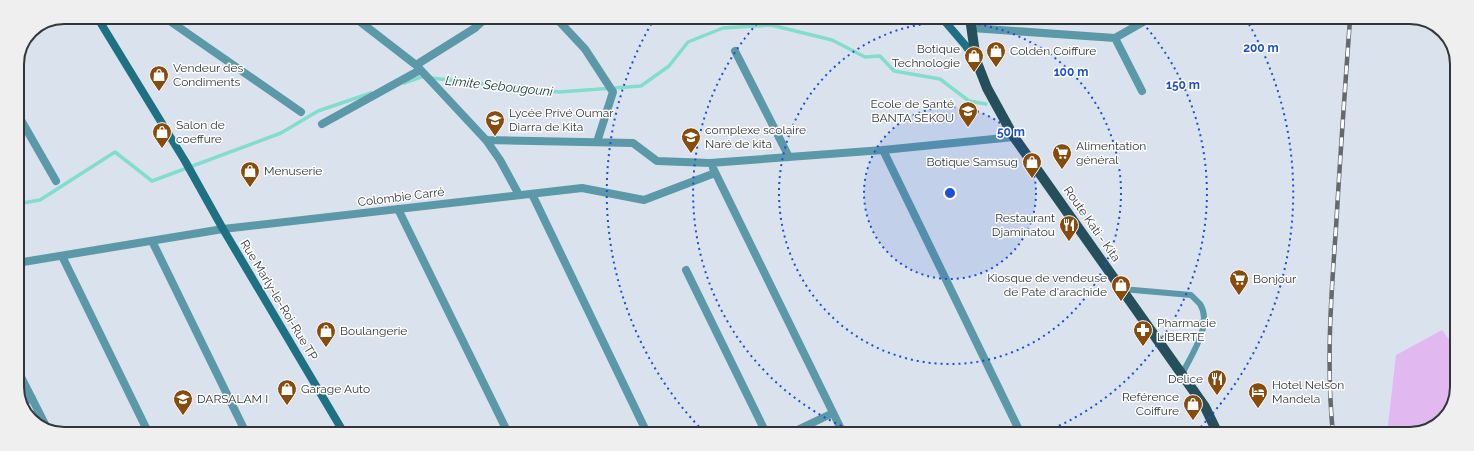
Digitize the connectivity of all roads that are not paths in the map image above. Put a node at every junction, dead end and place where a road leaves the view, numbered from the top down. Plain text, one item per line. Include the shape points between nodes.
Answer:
1 (103, 24) edge
2 (174, 24) edge
3 (363, 24) edge
4 (479, 24) edge
5 (562, 24) edge
6 (947, 24) edge
7 (970, 24) edge
8 (980, 24) edge
9 (1140, 24) edge
10 (1115, 38) junction
11 (735, 51) dead end
12 (976, 60) junction
13 (418, 68) junction
14 (1142, 91) dead end
15 (301, 112) dead end
16 (322, 124) dead end
17 (24, 125) edge
18 (1014, 137) junction
19 (486, 140) junction
20 (597, 142) junction
21 (882, 150) junction
22 (789, 157) junction
23 (710, 163) junction
24 (715, 173) junction
25 (56, 181) dead end
26 (532, 194) junction
27 (519, 195) junction
28 (398, 209) junction
29 (223, 229) junction
30 (152, 241) junction
31 (62, 256) junction
32 (24, 262) edge
33 (686, 270) dead end
34 (1122, 289) junction
35 (1182, 374) junction
36 (24, 383) edge
37 (32, 398) junction
38 (27, 401) edge
39 (833, 413) junction
40 (44, 421) edge
41 (146, 427) edge
42 (243, 427) edge
43 (340, 427) edge
44 (505, 427) edge
45 (644, 427) edge
46 (763, 427) edge
47 (804, 427) edge
48 (840, 427) edge
49 (1018, 427) edge
50 (1215, 427) edge

1 - 29 street, Rue Marly-le-Roi-Rue TP
2 - 15 street
3 - 13 street
4 - 13 street
5 - 20 street via 585,49 613,92
6 - 12 street
7 - 12 main road, Route Kati - Kita
8 - 10 street
9 - 10 street
10 - 14 street
11 - 22 street
12 - 18 main road, Route Kati - Kita via 987,88
13 - 16 street
13 - 19 street
17 - 25 street
18 - 21 street
18 - 34 main road, Route Kati - Kita
19 - 20 street
19 - 27 street
20 - 23 street via 633,143 657,161
21 - 22 street
21 - 49 street
22 - 23 street
23 - 24 street
24 - 26 street, Colombie Carré via 644,200 582,188
24 - 39 street
26 - 27 street, Colombie Carré
26 - 45 street
27 - 28 street, Colombie Carré
28 - 29 street, Colombie Carré
28 - 44 street
29 - 30 street, Colombie Carré
29 - 43 street, Rue Marly-le-Roi-Rue TP
30 - 31 street, Colombie Carré
30 - 42 street
31 - 32 street, Colombie Carré
31 - 41 street
33 - 46 street
34 - 35 main road, Route Kati - Kita
34 - 35 lane via 1191,295 1200,305 1205,324
35 - 50 main road, Route Kati - Kita via 1205,407
36 - 37 street
37 - 38 street
37 - 40 street
39 - 47 street
39 - 48 street

